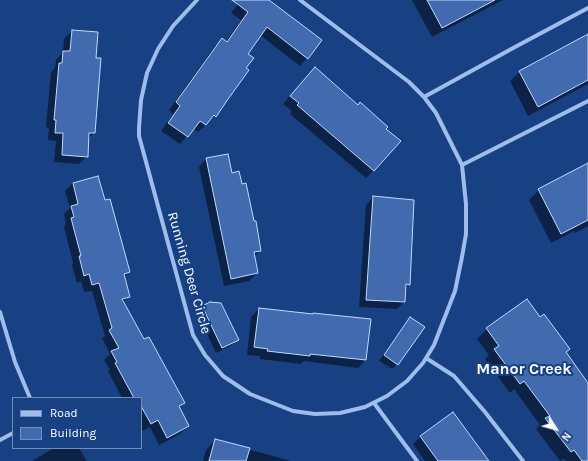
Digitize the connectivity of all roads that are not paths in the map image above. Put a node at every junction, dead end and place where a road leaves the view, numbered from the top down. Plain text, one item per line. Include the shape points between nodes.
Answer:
1 (197, 0) edge
2 (300, 0) edge
3 (588, 8) edge
4 (424, 98) junction
5 (588, 101) edge
6 (462, 165) junction
7 (0, 312) edge
8 (426, 358) junction
9 (30, 397) edge
10 (374, 402) junction
11 (12, 434) edge
12 (0, 440) edge
13 (417, 461) edge
14 (523, 461) edge

1 - 10 street, Running Deer Circle via 158,49 147,74 141,100 139,128 193,335 205,355 223,376 250,394 280,407 315,414 340,413
2 - 4 street, Running Deer Circle via 409,82
3 - 4 street
4 - 6 street, Running Deer Circle via 436,113
5 - 6 street
6 - 8 street, Running Deer Circle via 466,204 466,234 462,257 455,290 434,345
7 - 9 street via 15,362
8 - 10 street, Running Deer Circle via 407,382
8 - 14 street via 454,376
10 - 13 street
11 - 12 street

